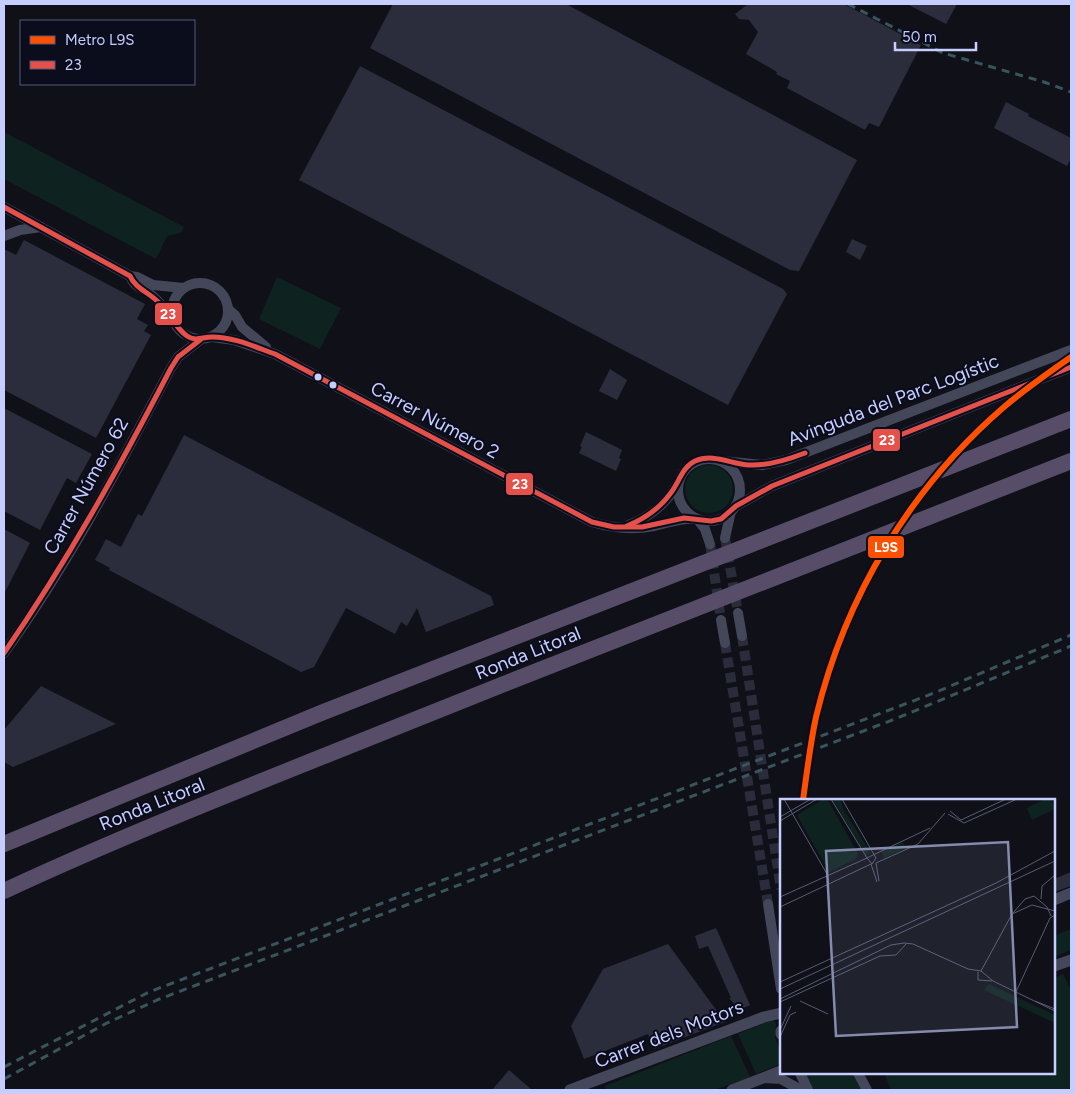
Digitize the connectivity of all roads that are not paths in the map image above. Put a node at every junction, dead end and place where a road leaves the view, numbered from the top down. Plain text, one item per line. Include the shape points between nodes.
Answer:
1 (4, 207) edge
2 (41, 227) junction
3 (4, 236) edge
4 (130, 276) junction
5 (184, 288) junction
6 (228, 309) junction
7 (172, 319) junction
8 (212, 337) junction
9 (200, 340) junction
10 (1071, 350) edge
11 (275, 354) junction
12 (1071, 367) edge
13 (1071, 419) edge
14 (723, 461) junction
15 (1071, 461) edge
16 (678, 483) junction
17 (734, 509) junction
18 (697, 519) junction
19 (623, 527) junction
20 (725, 538) tunnel mouth
21 (710, 544) tunnel mouth
22 (738, 613) tunnel mouth
23 (721, 620) tunnel mouth
24 (742, 636) tunnel mouth
25 (725, 643) tunnel mouth
26 (4, 653) edge
27 (4, 844) edge
28 (4, 891) edge
29 (1071, 893) edge
30 (1055, 900) edge
31 (768, 904) tunnel mouth
32 (1071, 960) edge
33 (1055, 966) edge
34 (780, 982) edge
35 (780, 1012) edge
36 (780, 1071) edge
37 (800, 1074) edge
38 (859, 1074) edge
39 (762, 1078) junction
40 (570, 1090) edge
41 (732, 1090) edge
42 (801, 1090) edge
43 (808, 1090) edge
44 (867, 1090) edge

1 - 2 street
2 - 3 street
2 - 4 street
4 - 5 street via 153,285
4 - 7 street via 133,284 150,294
5 - 6 street via 199,283 212,286 223,294
5 - 7 street via 173,301
6 - 8 street via 225,326
6 - 11 street, Carrer Número 2 via 242,327
7 - 9 street via 182,334
8 - 9 street
8 - 11 street, Carrer Número 2 via 234,340
9 - 26 street, Carrer Número 62 via 178,357 171,368 79,538
10 - 14 street, Avinguda del Parc Logístic via 786,460 762,465
11 - 19 street, Carrer Número 2 via 592,522
12 - 17 street, Avinguda del Parc Logístic via 772,486
13 - 27 highway, Ronda Litoral via 321,713
14 - 16 street via 705,458 696,461 687,466
14 - 17 street via 732,468 739,482 740,496
15 - 28 highway, Ronda Litoral via 345,748 84,854
16 - 18 street via 680,502 685,511
16 - 19 street via 656,510
17 - 18 street via 721,519
17 - 20 street
18 - 19 street, Carrer Número 2
18 - 21 street
22 - 24 street
23 - 25 street
29 - 30 street
31 - 34 street
32 - 33 street
35 - 40 street, Carrer dels Motors
36 - 39 street
37 - 43 street
38 - 44 street
39 - 41 street
39 - 42 street via 781,1079

